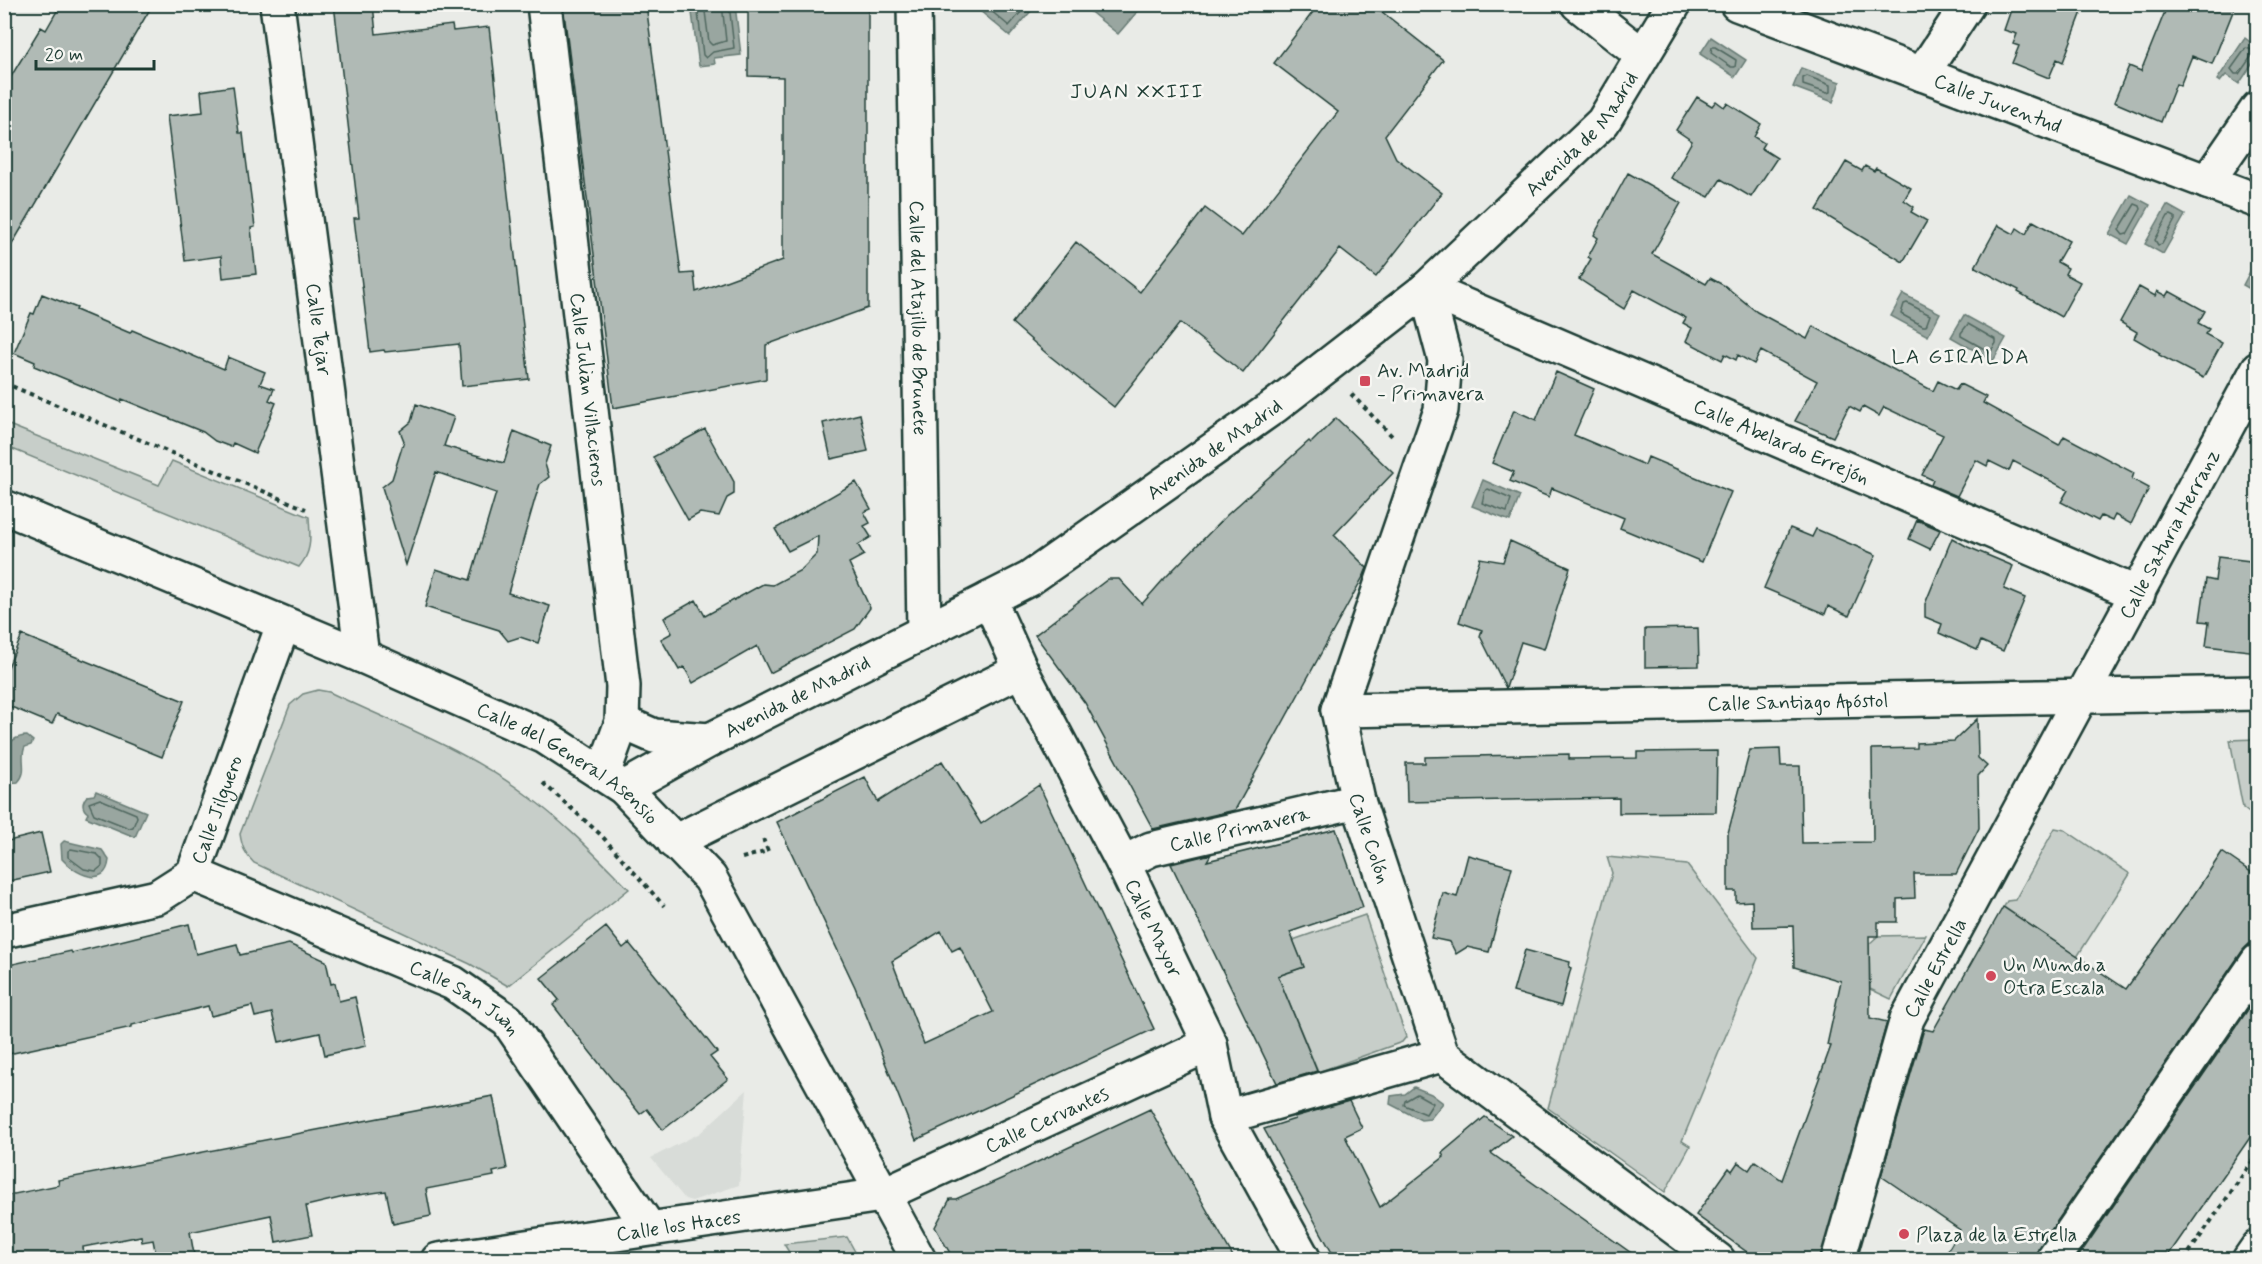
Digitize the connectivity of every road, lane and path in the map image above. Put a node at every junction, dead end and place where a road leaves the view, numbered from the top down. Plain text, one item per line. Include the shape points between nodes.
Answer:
1 (277, 4) edge
2 (544, 4) edge
3 (914, 4) edge
4 (1578, 4) edge
5 (1674, 4) edge
6 (1737, 4) edge
7 (1968, 4) edge
8 (1642, 56) junction
9 (1922, 75) junction
10 (2258, 108) edge
11 (2207, 182) junction
12 (2258, 201) edge
13 (1426, 289) junction
14 (1324, 368) junction
15 (2258, 369) edge
16 (4, 383) edge
17 (1421, 467) junction
18 (4, 507) edge
19 (344, 514) junction
20 (2138, 594) junction
21 (989, 598) junction
22 (283, 625) junction
23 (924, 631) junction
24 (362, 656) junction
25 (1021, 670) junction
26 (2258, 693) edge
27 (2081, 697) junction
28 (1338, 710) junction
29 (622, 722) junction
30 (710, 740) junction
31 (614, 781) junction
32 (542, 782) dead end
33 (1358, 801) junction
34 (761, 835) dead end
35 (674, 842) junction
36 (741, 858) dead end
37 (1123, 863) junction
38 (193, 874) junction
39 (664, 906) dead end
40 (4, 931) edge
41 (2258, 961) edge
42 (1210, 1044) junction
43 (1442, 1055) junction
44 (1225, 1117) junction
45 (2258, 1152) edge
46 (882, 1195) junction
47 (650, 1228) junction
48 (2258, 1247) edge
49 (438, 1260) edge
50 (919, 1260) edge
51 (1304, 1260) edge
52 (1718, 1260) edge
53 (1838, 1260) edge
54 (2053, 1260) edge
55 (2184, 1260) edge
56 (2249, 1260) edge

1 - 19 street, Calle Tejar
2 - 29 street, Calle Julian Villacieros via 623,686
3 - 23 street, Calle del Atajillo de Brunete
4 - 8 street, Avenida de Madrid
5 - 8 street, Avenida de Madrid
6 - 9 street, Calle Juventud
7 - 9 street
8 - 13 street, Avenida de Madrid via 1603,122
9 - 11 street, Calle Juventud
10 - 11 street
11 - 12 street, Calle Juventud
13 - 14 street, Avenida de Madrid
13 - 17 street via 1445,360 1441,410
13 - 20 street, Calle Abelardo Errejón
14 - 17 path
14 - 21 street, Avenida de Madrid via 1039,572
15 - 20 street, Calle Saturia Herranz
16 - 19 path via 322,516
17 - 28 street
18 - 22 street, Calle del General Asensio
19 - 24 street, Calle Tejar
20 - 27 street, Calle Saturia Herranz
21 - 23 street, Avenida de Madrid
21 - 25 street, Calle Mayor
22 - 24 street, Calle del General Asensio
22 - 38 street, Calle Jilguero
23 - 30 street, Avenida de Madrid
24 - 31 street, Calle del General Asensio via 545,737
25 - 35 street
25 - 37 street, Calle Mayor
26 - 27 street, Calle Santiago Apóstol
27 - 28 street, Calle Santiago Apóstol
27 - 53 street, Calle Estrella via 1907,1019
28 - 33 street, Calle Colón
29 - 30 street, Avenida de Madrid via 654,736
29 - 31 street, Calle Julian Villacieros
30 - 31 street, Avenida de Madrid
31 - 35 street, Calle del General Asensio
32 - 39 path via 601,836
33 - 37 street, Calle Primavera via 1151,849
33 - 43 street, Calle Colón
34 - 36 path via 768,851
35 - 46 street, Calle del General Asensio via 710,878
37 - 42 street, Calle Mayor
38 - 40 street, Calle Jilguero via 157,897
38 - 47 street, Calle San Juan via 453,983 508,1021
41 - 54 street
42 - 44 street, Calle Mayor
42 - 46 street, Calle Cervantes
43 - 44 street
43 - 52 street
44 - 51 street, Calle Mayor
45 - 55 path
46 - 47 street, Calle los Haces
46 - 50 street, Calle del General Asensio
47 - 49 street, Calle los Haces
48 - 56 street

